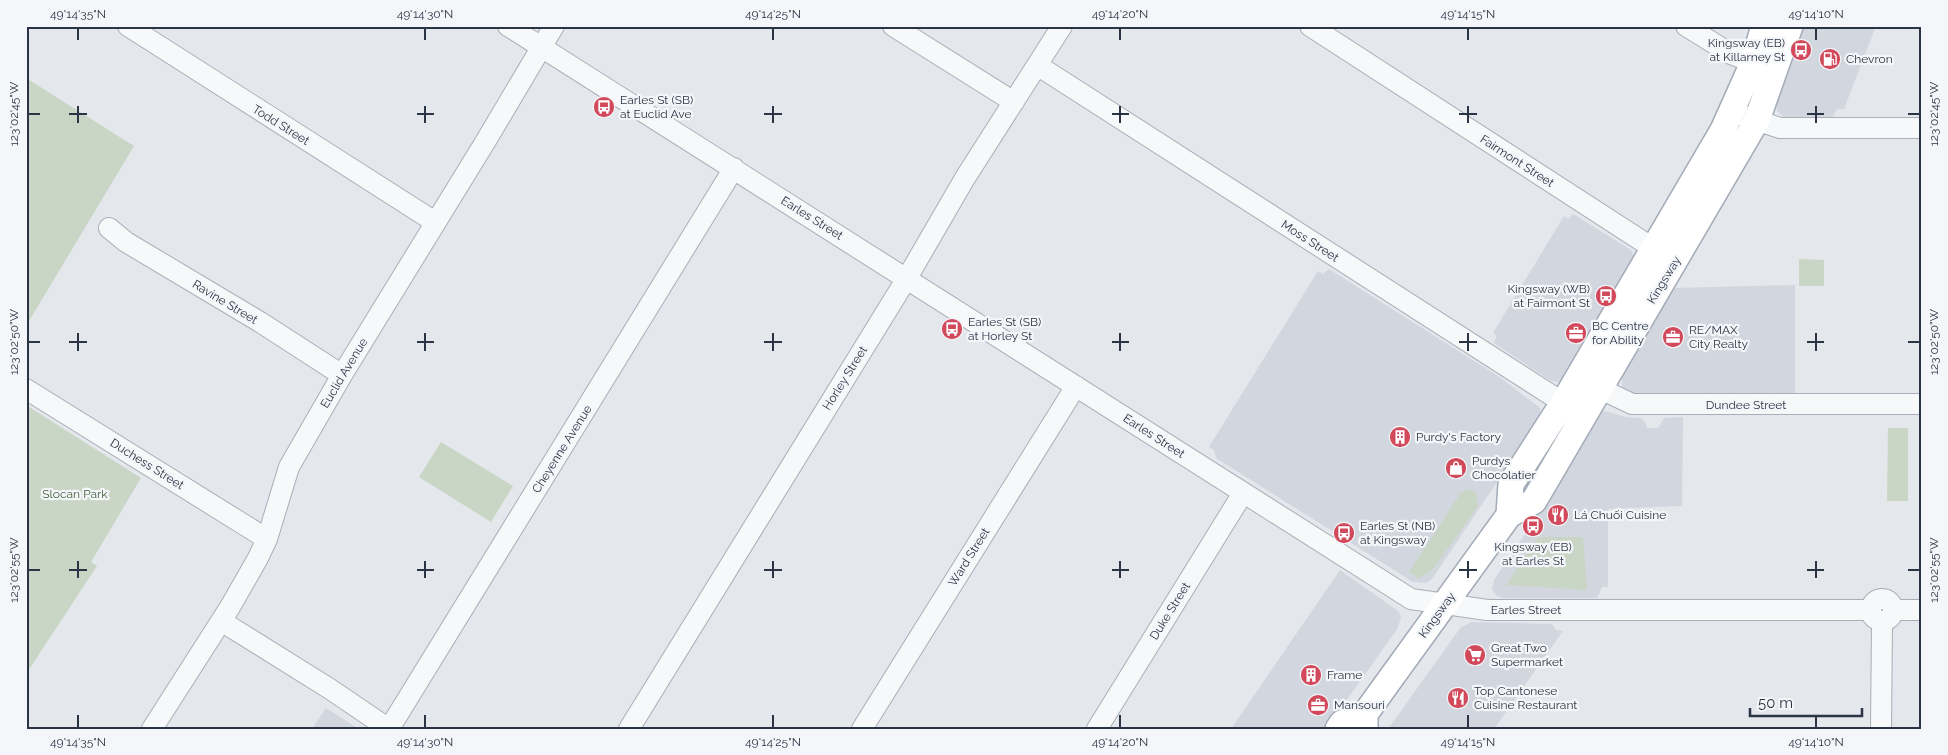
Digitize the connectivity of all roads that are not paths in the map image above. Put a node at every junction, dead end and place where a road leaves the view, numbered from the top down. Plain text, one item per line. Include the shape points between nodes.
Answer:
1 (128, 26) edge
2 (508, 26) edge
3 (554, 26) edge
4 (893, 26) edge
5 (1062, 26) edge
6 (1310, 26) edge
7 (1686, 26) edge
8 (1764, 26) edge
9 (1790, 26) edge
10 (541, 48) junction
11 (1752, 63) junction
12 (1037, 65) junction
13 (1776, 72) junction
14 (1014, 102) junction
15 (1732, 112) junction
16 (1756, 120) junction
17 (1922, 128) edge
18 (734, 168) junction
19 (435, 222) junction
20 (109, 228) dead end
21 (1664, 256) junction
22 (907, 278) junction
23 (342, 375) junction
24 (1577, 378) junction
25 (1076, 386) junction
26 (26, 389) edge
27 (1599, 389) junction
28 (1563, 403) junction
29 (1922, 404) edge
30 (1584, 416) junction
31 (1243, 493) junction
32 (1509, 515) junction
33 (267, 538) junction
34 (1445, 604) junction
35 (1922, 610) edge
36 (1882, 614) junction
37 (221, 621) junction
38 (1365, 721) edge
39 (152, 729) edge
40 (389, 729) edge
41 (628, 729) edge
42 (862, 729) edge
43 (1097, 729) edge
44 (1338, 729) edge
45 (1881, 729) edge

1 - 19 street, Todd Street
2 - 10 street, Earles Street
3 - 10 street, Euclid Avenue
4 - 14 street
5 - 12 street, Horley Street
6 - 21 street, Fairmont Street
7 - 11 street
8 - 11 main road, Kingsway
9 - 13 main road, Kingsway
10 - 18 street, Earles Street
10 - 19 street, Euclid Avenue
11 - 13 street
11 - 15 main road, Kingsway
12 - 14 street, Horley Street
12 - 28 street, Moss Street
13 - 16 main road, Kingsway
14 - 22 street, Horley Street
15 - 16 street
15 - 21 main road, Kingsway
16 - 17 street via 1780,128
16 - 21 main road, Kingsway
18 - 22 street, Earles Street
18 - 40 street, Cheyenne Avenue
19 - 23 street, Euclid Avenue
20 - 23 street, Ravine Street via 126,242
21 - 24 main road, Kingsway
21 - 27 main road, Kingsway
22 - 25 street, Earles Street
22 - 41 street, Horley Street
23 - 33 street, Euclid Avenue via 290,467
24 - 27 street, Dundee Street
24 - 28 main road, Kingsway
25 - 31 street, Earles Street
25 - 42 street, Ward Street
26 - 33 street, Duchess Street
27 - 29 street, Dundee Street via 1632,404
27 - 30 main road, Kingsway
28 - 30 street, Moss Street
28 - 32 main road, Kingsway via 1511,484
30 - 32 main road, Kingsway via 1534,501
31 - 34 street, Earles Street via 1412,599
31 - 43 street, Duke Street
32 - 34 main road, Kingsway
33 - 37 street, Euclid Avenue
34 - 36 street, Earles Street via 1487,610
34 - 38 main road, Kingsway
35 - 36 street, Earles Street
36 - 45 street
37 - 39 street, Euclid Avenue
37 - 40 street
38 - 44 main road, Kingsway via 1342,723

